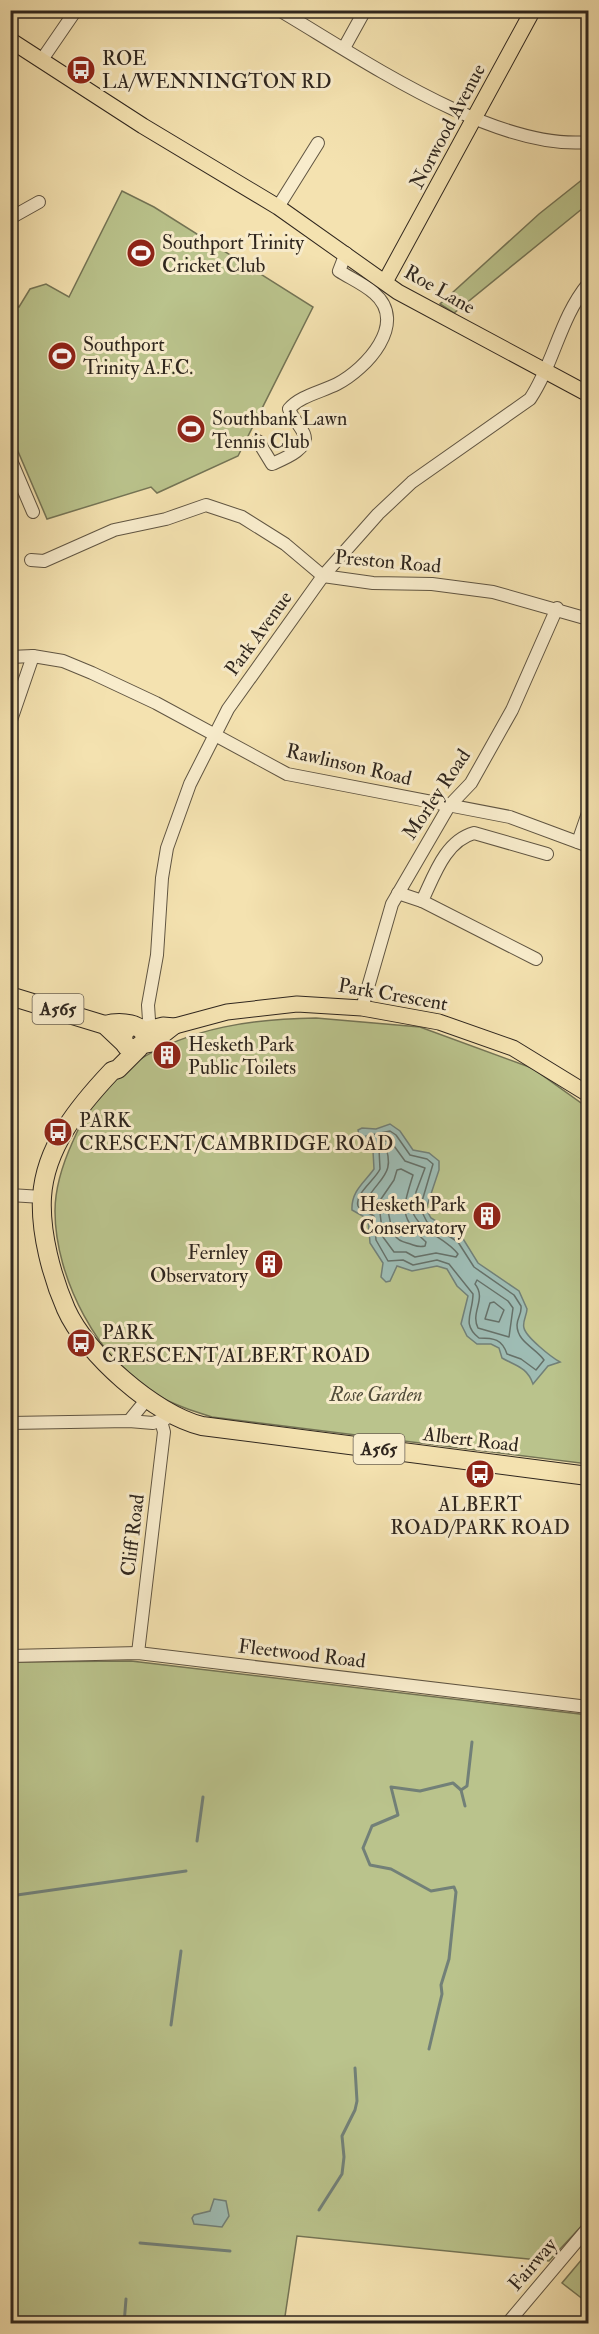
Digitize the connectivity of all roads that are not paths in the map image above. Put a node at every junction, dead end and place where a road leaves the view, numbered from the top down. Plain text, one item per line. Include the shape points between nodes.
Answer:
1 (76, 10) edge
2 (279, 10) edge
3 (365, 10) edge
4 (533, 10) edge
5 (11, 40) edge
6 (344, 48) junction
7 (41, 61) junction
8 (474, 120) junction
9 (588, 142) edge
10 (318, 143) dead end
11 (39, 202) dead end
12 (279, 207) junction
13 (10, 221) edge
14 (349, 254) junction
15 (398, 262) junction
16 (385, 282) junction
17 (588, 284) edge
18 (546, 372) junction
19 (588, 394) edge
20 (258, 441) dead end
21 (10, 458) edge
22 (33, 512) dead end
23 (31, 562) dead end
24 (323, 576) junction
25 (557, 608) junction
26 (588, 619) edge
27 (33, 656) junction
28 (10, 657) edge
29 (10, 723) edge
30 (213, 736) junction
31 (449, 806) junction
32 (588, 813) edge
33 (541, 828) junction
34 (583, 844) edge
35 (422, 849) junction
36 (533, 850) junction
37 (547, 854) dead end
38 (442, 861) junction
39 (398, 893) junction
40 (422, 901) junction
41 (536, 959) dead end
42 (10, 996) edge
43 (362, 1008) junction
44 (135, 1036) junction
45 (588, 1094) edge
46 (10, 1195) edge
47 (42, 1197) junction
48 (147, 1399) junction
49 (166, 1417) junction
50 (129, 1421) junction
51 (10, 1423) edge
52 (588, 1476) edge
53 (138, 1653) junction
54 (10, 1656) edge
55 (588, 1707) edge
56 (588, 2229) edge
57 (507, 2324) edge

1 - 7 street
2 - 6 street
3 - 6 street
4 - 8 main road, Norwood Avenue
5 - 7 main road, Roe Lane
6 - 8 street
7 - 12 main road, Roe Lane
8 - 9 street via 540,139
8 - 15 main road, Norwood Avenue
10 - 12 street
11 - 13 street
12 - 14 main road, Roe Lane
14 - 15 main road via 380,265
14 - 16 main road, Roe Lane
14 - 20 street via 339,271 376,294 385,309 388,326 383,342 340,382 288,409 304,434 305,442 300,449 272,464
15 - 16 main road, Norwood Avenue
16 - 18 main road, Roe Lane
17 - 18 street, Park Avenue via 573,304
18 - 19 main road, Roe Lane
18 - 24 street, Park Avenue via 530,399 412,482
21 - 22 street
23 - 24 street, Preston Road via 44,561 114,530 166,519 206,505 242,517 285,544
24 - 25 street, Preston Road via 493,592
24 - 30 street, Park Avenue via 263,657
25 - 26 street, Preston Road
25 - 31 street, Morley Road via 512,710 471,783
27 - 28 street, Rawlinson Road
27 - 29 street
27 - 30 street, Rawlinson Road via 63,661 92,673
30 - 31 street, Rawlinson Road via 287,774
30 - 44 street, Park Avenue via 177,815 167,848 157,955 148,1005
31 - 33 street, Rawlinson Road via 510,817
31 - 35 street, Morley Road
32 - 34 street
33 - 34 street, Rawlinson Road
33 - 36 street
35 - 38 street
35 - 39 street, Morley Road
36 - 37 street
36 - 38 street via 474,833 454,844
38 - 40 street
39 - 40 street
39 - 43 street, Morley Road
40 - 41 street
42 - 44 highway, A565
43 - 44 main road, Park Crescent via 297,1004 227,1012 175,1026 163,1025
43 - 45 main road, Park Crescent via 439,1022 513,1048
44 - 47 highway, A565 via 118,1069 71,1117
46 - 47 street
47 - 48 highway, A565 via 49,1249 67,1311 118,1375
48 - 49 highway, A565
48 - 50 street
49 - 50 street via 143,1423
49 - 52 highway, Albert Road / A565 via 213,1428
49 - 53 street, Cliff Road
50 - 51 street
53 - 54 street, Fleetwood Road
53 - 55 street, Fleetwood Road
56 - 57 street, Fairway

